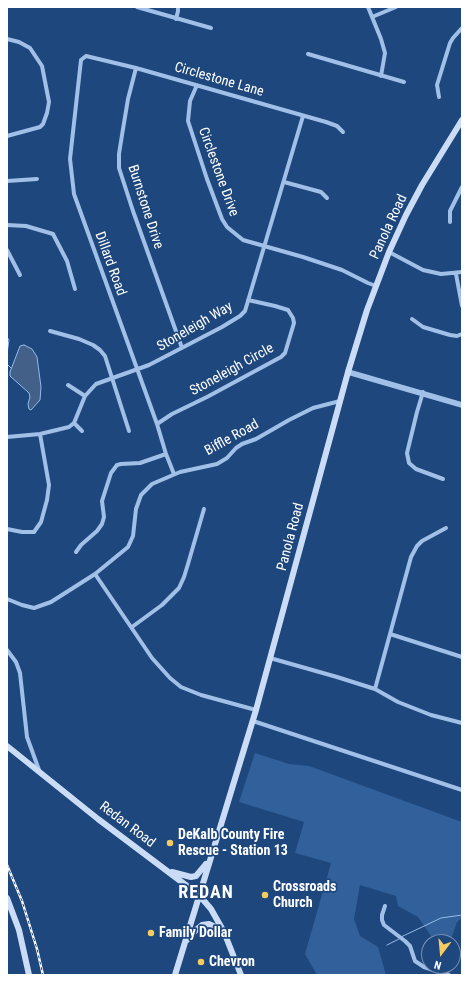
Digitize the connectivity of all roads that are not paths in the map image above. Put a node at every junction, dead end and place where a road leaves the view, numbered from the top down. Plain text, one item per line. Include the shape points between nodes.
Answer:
1 (137, 7) edge
2 (178, 7) edge
3 (368, 7) edge
4 (396, 7) edge
5 (372, 17) junction
6 (176, 19) junction
7 (210, 28) dead end
8 (462, 28) edge
9 (7, 39) edge
10 (308, 54) dead end
11 (86, 56) joint
12 (136, 68) junction
13 (381, 76) junction
14 (404, 82) dead end
15 (197, 85) junction
16 (439, 97) dead end
17 (303, 116) junction
18 (462, 120) edge
19 (343, 132) dead end
20 (7, 135) edge
21 (37, 179) dead end
22 (7, 181) edge
23 (284, 182) junction
24 (462, 187) edge
25 (327, 198) dead end
26 (450, 222) dead end
27 (7, 225) edge
28 (264, 247) junction
29 (7, 250) edge
30 (389, 252) junction
31 (462, 272) edge
32 (456, 274) junction
33 (20, 275) dead end
34 (376, 286) junction
35 (75, 289) dead end
36 (248, 300) junction
37 (462, 306) edge
38 (412, 319) dead end
39 (50, 331) dead end
40 (462, 334) edge
41 (182, 348) junction
42 (137, 370) junction
43 (348, 372) junction
44 (112, 379) junction
45 (68, 385) dead end
46 (423, 392) junction
47 (85, 396) junction
48 (340, 401) junction
49 (462, 405) edge
50 (74, 423) junction
51 (157, 424) junction
52 (82, 431) dead end
53 (129, 431) dead end
54 (40, 434) junction
55 (7, 436) edge
56 (166, 454) junction
57 (174, 474) junction
58 (443, 479) dead end
59 (204, 509) dead end
60 (446, 528) dead end
61 (7, 529) edge
62 (76, 552) dead end
63 (95, 574) junction
64 (7, 599) edge
65 (132, 627) junction
66 (390, 634) junction
67 (7, 650) edge
68 (462, 657) edge
69 (270, 658) junction
70 (375, 689) junction
71 (256, 710) junction
72 (253, 721) junction
73 (462, 723) edge
74 (7, 746) edge
75 (39, 771) junction
76 (462, 790) edge
77 (212, 854) junction
78 (168, 870) junction
79 (199, 895) junction
80 (7, 898) edge
81 (385, 906) dead end
82 (224, 932) junction
83 (185, 943) junction
84 (29, 975) edge
85 (176, 975) edge
86 (241, 975) edge
87 (449, 975) edge

1 - 6 street
2 - 6 street
3 - 5 street
4 - 5 street
5 - 13 street via 385,53
6 - 7 street
8 - 16 street via 450,43 437,85
9 - 20 street via 30,48 37,58 42,66 49,102 40,127
10 - 13 street
11 - 12 street, Circlestone Lane
11 - 42 street, Dillard Road via 81,60 70,159 74,194
12 - 15 street, Circlestone Lane
12 - 41 street, Burnstone Drive via 124,120 119,154 120,168
13 - 14 street
15 - 17 street, Circlestone Lane
15 - 28 street, Circlestone Drive via 190,101 188,121 222,218 238,237
17 - 19 street, Circlestone Lane via 337,126
17 - 23 street, Stoneleigh Way
18 - 30 main road, Panola Road via 419,191
21 - 22 street
23 - 25 street via 321,192
23 - 28 street, Stoneleigh Way
24 - 26 street via 450,212
27 - 35 street via 26,226 53,234 67,262
28 - 34 street, Circlestone Drive via 303,256
28 - 36 street, Stoneleigh Way
29 - 33 street
30 - 32 street via 423,270
30 - 34 main road, Panola Road
31 - 32 street
32 - 37 street
34 - 43 main road, Panola Road
36 - 41 street, Stoneleigh Way via 245,311 240,316
36 - 51 street, Stoneleigh Circle via 288,310 294,323 285,353
38 - 40 street via 423,327 450,335
39 - 44 street via 79,339 100,350 105,356
41 - 42 street, Stoneleigh Way
42 - 44 street, Stoneleigh Way
42 - 51 street, Dillard Road
43 - 46 street
43 - 48 main road, Panola Road
44 - 47 street, Stoneleigh Way via 96,384
44 - 53 street
45 - 47 street
46 - 49 street
46 - 58 street via 407,453 409,463 416,469
47 - 50 street, Stoneleigh Way
48 - 57 street, Biffle Road via 313,408 242,444 217,464
48 - 69 main road, Panola Road
50 - 52 street
50 - 54 street via 69,427
51 - 56 street, Dillard Road
54 - 55 street
54 - 61 street via 49,485 41,522 34,532
56 - 57 street, Dillard Road
56 - 62 street via 140,463 117,466 111,473 102,501 102,524
57 - 63 street, Biffle Road via 152,484 141,495 136,509 133,536 128,546
59 - 65 street via 179,588 162,605
60 - 66 street via 422,541 411,557
63 - 64 street, Biffle Road via 51,602 34,608
63 - 65 street
65 - 71 street via 161,669 181,686 201,696
66 - 68 street
66 - 70 street
67 - 75 street via 20,673 27,737
69 - 70 street
69 - 71 main road, Panola Road
70 - 73 street via 398,702 431,715
71 - 72 main road, Panola Road
72 - 76 street
72 - 77 main road, Panola Road
74 - 75 main road, Redan Road
75 - 78 main road, Redan Road via 98,819
77 - 78 main road via 196,876 191,877
77 - 79 main road, Panola Road
78 - 79 main road, Redan Road
79 - 82 main road, Redan Road via 211,909
79 - 83 main road, Panola Road
80 - 84 main road
81 - 87 street via 382,915 384,925 405,940 415,961 424,967
82 - 83 main road via 209,924 202,925
82 - 86 main road, Redan Road
83 - 85 main road, Panola Road

